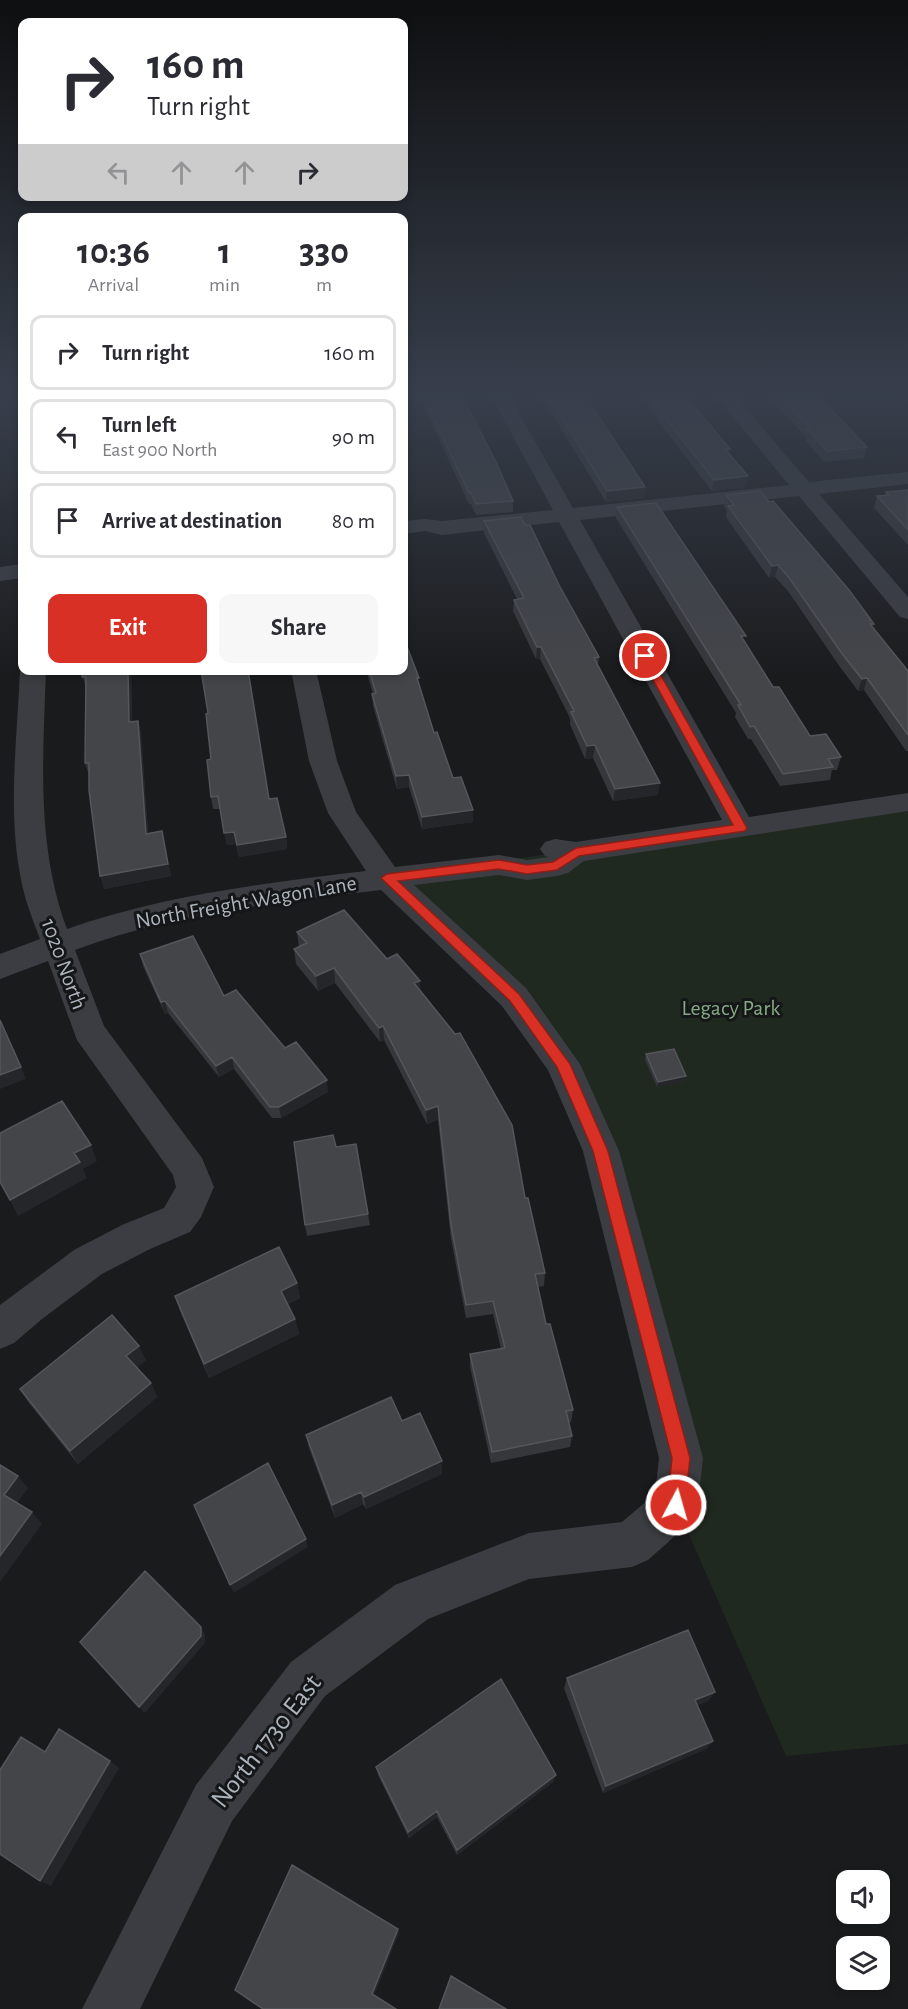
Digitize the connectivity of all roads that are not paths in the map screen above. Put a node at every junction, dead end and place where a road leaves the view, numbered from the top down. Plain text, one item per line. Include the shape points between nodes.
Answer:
1 (804, 489) edge
2 (552, 490) edge
3 (797, 490) edge
4 (566, 514) junction
5 (408, 527) edge
6 (442, 528) junction
7 (408, 535) edge
8 (18, 572) edge
9 (0, 574) edge
10 (908, 612) edge
11 (33, 675) edge
12 (304, 675) edge
13 (908, 802) edge
14 (741, 828) junction
15 (387, 878) junction
16 (57, 944) junction
17 (0, 966) edge
18 (0, 1330) edge
19 (111, 2009) edge

1 - 10 street
2 - 4 street
3 - 4 street
4 - 6 street
4 - 14 street
5 - 6 street
6 - 7 street
8 - 9 street
11 - 16 street, 1020 North via 28,795 32,852 41,899
12 - 15 street via 323,761 342,813
13 - 14 street, North Freight Wagon Lane
14 - 15 street, North Freight Wagon Lane via 576,852 557,866 527,870 499,864
15 - 16 street, North Freight Wagon Lane via 212,904 132,921
15 - 19 street, North 1730 East via 514,997 563,1064 601,1151 681,1458 676,1505 632,1544 529,1556 412,1602 308,1679 214,1803
16 - 17 street, North Freight Wagon Lane
16 - 18 street, 1020 North via 88,1031 189,1169 195,1186 177,1220 88,1262

